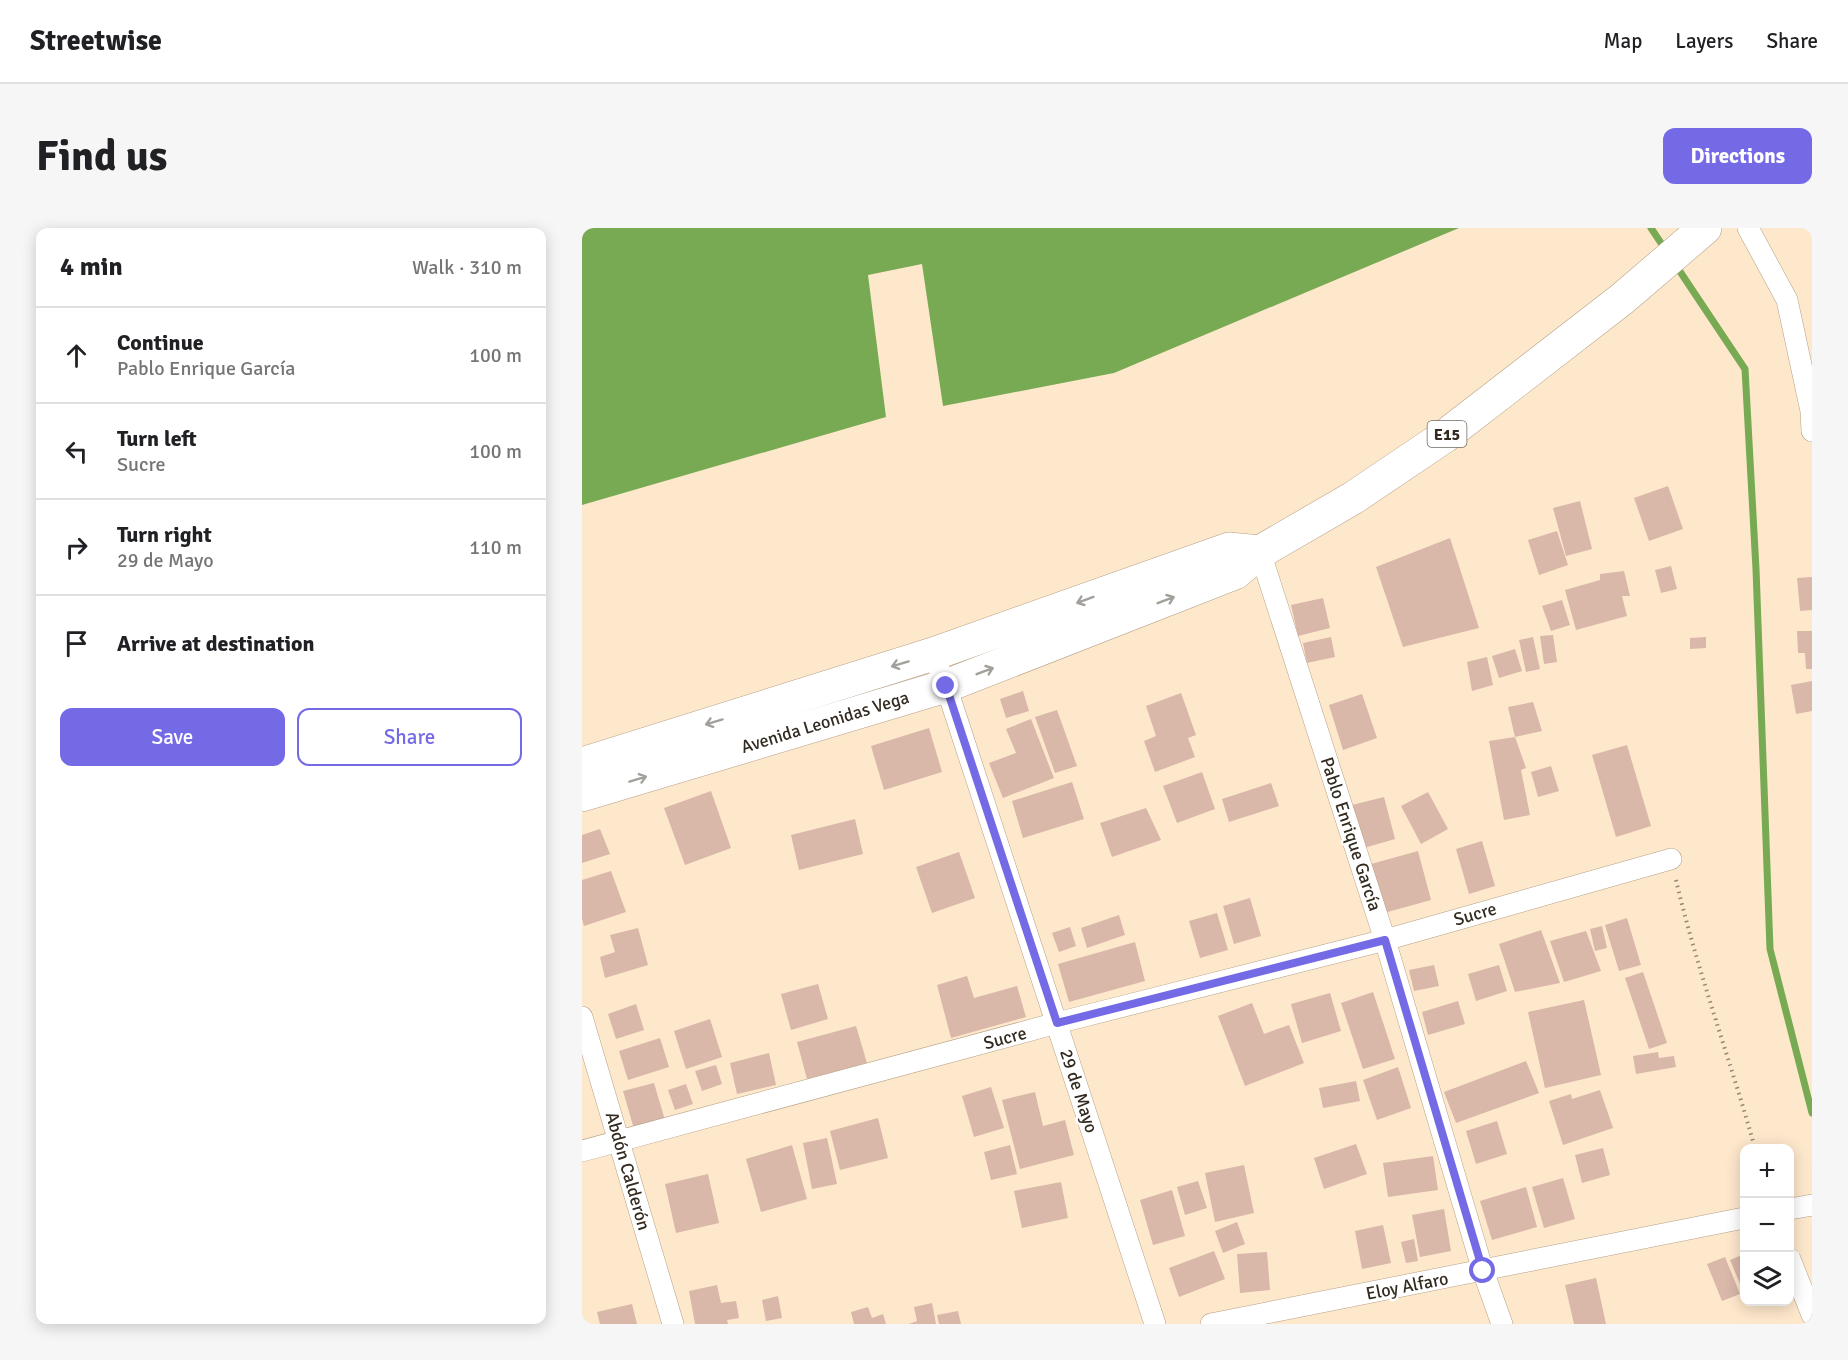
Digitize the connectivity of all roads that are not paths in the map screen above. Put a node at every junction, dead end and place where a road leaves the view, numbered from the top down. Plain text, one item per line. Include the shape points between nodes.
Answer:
1 (1705, 228) edge
2 (1748, 228) edge
3 (1812, 431) edge
4 (1260, 552) junction
5 (933, 654) junction
6 (946, 686) junction
7 (582, 764) edge
8 (582, 795) edge
9 (1671, 859) road end
10 (1385, 940) junction
11 (582, 1017) edge
12 (1057, 1023) junction
13 (620, 1142) junction
14 (582, 1151) edge
15 (1740, 1219) edge
16 (1794, 1269) edge
17 (1483, 1271) junction
18 (1812, 1315) edge
19 (673, 1324) edge
20 (1155, 1324) edge
21 (1210, 1324) edge
22 (1502, 1324) edge

1 - 4 highway, Avenida Leonidas Vega / E15 via 1622,299 1445,436 1353,498
2 - 3 street via 1788,300
4 -> 5 highway, Avenida Leonidas Vega via 1229,549
6 -> 4 highway, Avenida Leonidas Vega / E15 via 1235,573
4 - 10 street, Pablo Enrique García
5 - 6 street, 29 de Mayo
5 -> 7 highway, Avenida Leonidas Vega
8 -> 6 highway, Avenida Leonidas Vega / E15
6 - 12 street, 29 de Mayo
9 - 10 street, Sucre
10 - 12 street, Sucre
10 - 17 street, Pablo Enrique García
11 - 13 street, Abdón Calderón
12 - 13 street, Sucre
12 - 20 street, 29 de Mayo
13 - 14 street, Sucre
13 - 19 street, Abdón Calderón
15 - 17 street, Eloy Alfaro
16 - 18 street
17 - 21 street, Eloy Alfaro
17 - 22 street, Pablo Enrique García

